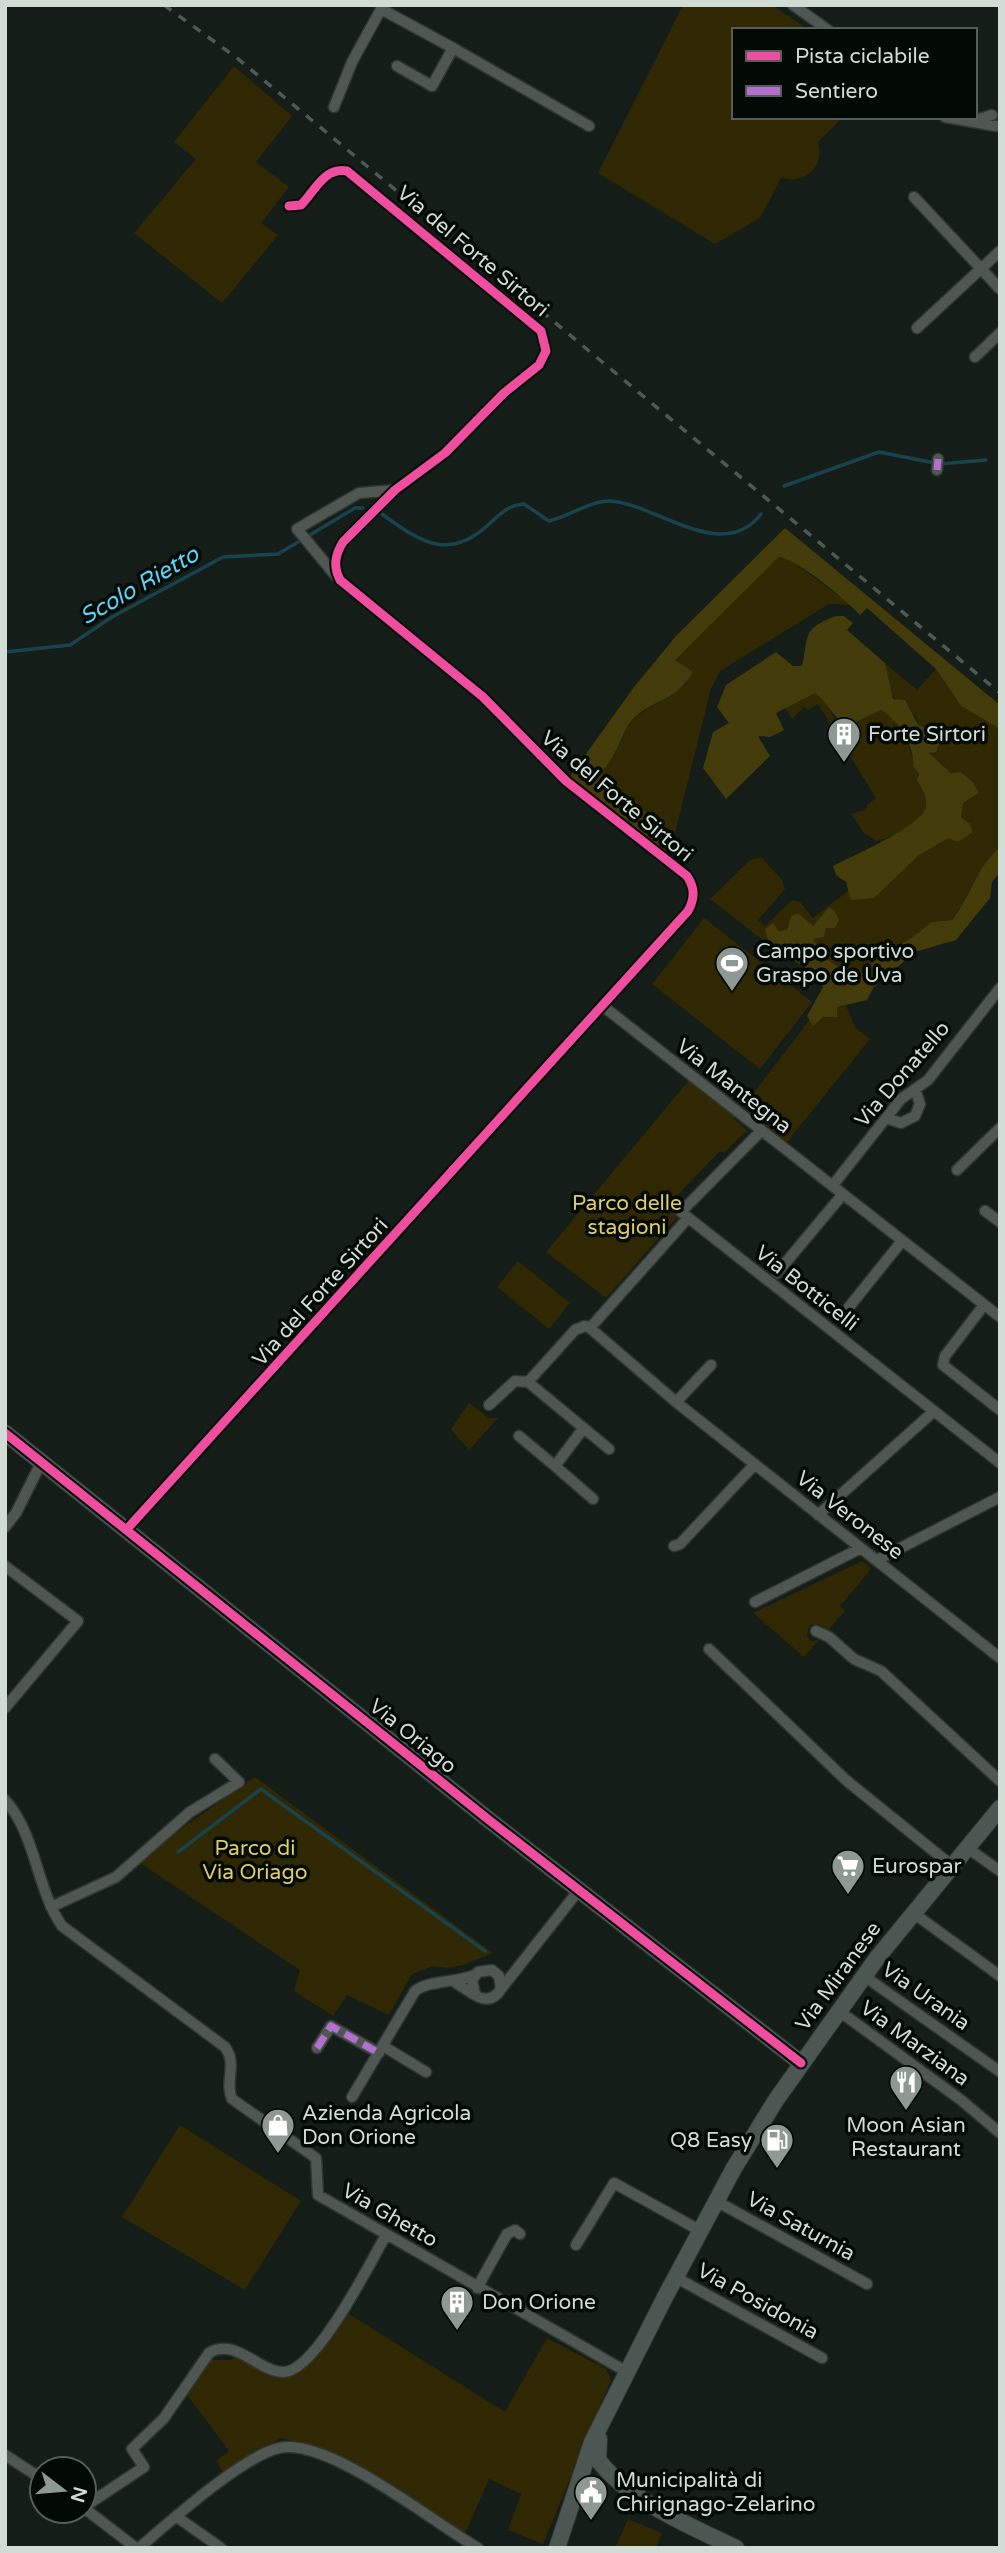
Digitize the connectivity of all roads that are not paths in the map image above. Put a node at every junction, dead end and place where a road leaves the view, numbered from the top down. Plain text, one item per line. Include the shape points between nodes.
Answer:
1 (793, 5) edge
2 (381, 7) edge
3 (825, 28) edge
4 (453, 48) junction
5 (397, 66) dead end
6 (334, 107) dead end
7 (998, 116) edge
8 (955, 119) edge
9 (589, 126) dead end
10 (914, 197) dead end
11 (289, 206) dead end
12 (1000, 251) edge
13 (981, 268) junction
14 (1000, 289) edge
15 (917, 328) dead end
16 (1000, 333) edge
17 (975, 356) dead end
18 (395, 490) junction
19 (340, 580) junction
20 (1000, 988) edge
21 (604, 1007) junction
22 (915, 1089) junction
23 (886, 1118) junction
24 (1000, 1128) edge
25 (761, 1131) junction
26 (957, 1170) dead end
27 (832, 1185) junction
28 (843, 1194) junction
29 (985, 1211) dead end
30 (688, 1218) junction
31 (1000, 1223) edge
32 (902, 1241) junction
33 (777, 1273) dead end
34 (984, 1305) junction
35 (849, 1307) dead end
36 (1000, 1317) edge
37 (590, 1328) junction
38 (711, 1365) dead end
39 (528, 1382) junction
40 (676, 1402) junction
41 (489, 1405) dead end
42 (1000, 1410) edge
43 (933, 1412) junction
44 (583, 1429) junction
45 (5, 1433) edge
46 (519, 1436) dead end
47 (609, 1449) dead end
48 (42, 1461) junction
49 (1000, 1463) edge
50 (755, 1464) junction
51 (555, 1466) junction
52 (1000, 1497) edge
53 (593, 1499) dead end
54 (818, 1514) junction
55 (5, 1527) edge
56 (127, 1529) junction
57 (674, 1546) dead end
58 (861, 1548) junction
59 (877, 1560) junction
60 (5, 1566) edge
61 (755, 1602) dead end
62 (816, 1631) dead end
63 (709, 1649) dead end
64 (1000, 1658) edge
65 (5, 1709) edge
66 (215, 1759) dead end
67 (1000, 1781) edge
68 (5, 1800) edge
69 (1000, 1808) edge
70 (966, 1847) junction
71 (951, 1865) junction
72 (1000, 1871) edge
73 (579, 1890) junction
74 (51, 1907) junction
75 (912, 1912) junction
76 (527, 1957) junction
77 (492, 1970) junction
78 (475, 1975) junction
79 (864, 1976) junction
80 (1000, 1976) edge
81 (456, 1983) junction
82 (501, 1989) junction
83 (475, 1994) junction
84 (839, 2011) junction
85 (317, 2048) dead end
86 (381, 2049) junction
87 (801, 2063) junction
88 (999, 2071) edge
89 (426, 2072) dead end
90 (352, 2097) dead end
91 (1000, 2133) edge
92 (716, 2201) junction
93 (699, 2230) junction
94 (520, 2234) dead end
95 (386, 2235) junction
96 (576, 2245) dead end
97 (675, 2277) junction
98 (867, 2284) dead end
99 (477, 2288) junction
100 (822, 2358) dead end
101 (627, 2372) junction
102 (5, 2455) edge
103 (593, 2469) junction
104 (28, 2470) edge
105 (98, 2498) edge
106 (177, 2517) junction
107 (98, 2518) edge
108 (137, 2548) edge
109 (221, 2548) edge
110 (478, 2548) edge
111 (557, 2548) edge
112 (736, 2548) edge

1 - 3 street
2 - 4 street
2 - 6 street
4 - 5 street via 432,86
4 - 9 street
7 - 8 street
10 - 13 street
11 - 18 street, Via del Forte Sirtori via 301,205 333,171 347,171 529,319 544,337 546,351 539,365 445,453
12 - 13 street
13 - 14 street
13 - 15 street
16 - 17 street
18 - 19 street, Via del Forte Sirtori via 337,552
18 - 19 street, Via del Forte Sirtori via 359,493 302,536
19 - 21 street, Via del Forte Sirtori via 483,697 566,781 690,879 694,892 688,911
20 - 22 street, Via Donatello via 928,1080
21 - 25 street, Via Mantegna
21 - 56 street, Via del Forte Sirtori
22 - 23 street, Via Donatello
22 - 23 street via 920,1104 915,1116 901,1123
23 - 27 street, Via Donatello
24 - 26 street
25 - 27 street, Via Mantegna
25 - 30 street via 681,1212
27 - 28 street, Via Mantegna
28 - 32 street, Via Mantegna
28 - 33 street
29 - 31 street
30 - 37 street
30 - 43 street, Via Botticelli
32 - 34 street, Via Mantegna
32 - 35 street
34 - 36 street, Via Mantegna
34 - 42 street via 943,1365
37 - 39 street via 575,1330
37 - 40 street, Via Veronese
38 - 40 street
39 - 41 street via 515,1381
39 - 44 street
40 - 50 street, Via Veronese
43 - 49 street, Via Botticelli
43 - 54 street
44 - 47 street
44 - 51 street
45 - 48 street, Via Oriago
46 - 51 street
48 - 55 street
48 - 56 street, Via Oriago
50 - 54 street, Via Veronese
50 - 57 street
51 - 53 street
52 - 59 street
54 - 58 street, Via Veronese
56 - 73 street, Via Oriago
58 - 59 street, Via Veronese
58 - 61 street
59 - 64 street, Via Veronese
60 - 65 street via 78,1621
62 - 67 street via 854,1659 881,1671
63 - 71 street via 847,1781
66 - 74 street via 239,1782 190,1812 116,1877
68 - 74 street, Via Ghetto via 19,1819
69 - 70 street, Via Miranese
70 - 71 street, Via Miranese
70 - 72 street
71 - 75 street, Via Miranese
73 - 76 street
73 - 87 street, Via Oriago
74 - 95 street, Via Ghetto via 76,1938 225,2047 232,2063 232,2099 316,2158 320,2196
75 - 79 street, Via Miranese
75 - 80 street
76 - 77 street via 508,1969
76 - 82 street
77 - 78 street
77 - 82 street via 499,1976
78 - 81 street
78 - 83 street via 471,1985
79 - 84 street, Via Miranese
79 - 88 street, Via Urania
81 - 83 street
81 - 86 street via 426,1984 418,1989
82 - 83 street via 488,2000
84 - 87 street, Via Miranese
84 - 91 street, Via Marziana
85 - 86 street via 331,2026
86 - 89 street
86 - 90 street
87 - 92 street, Via Miranese
92 - 93 street, Via Miranese
92 - 98 street, Via Saturnia
93 - 96 street via 614,2183
93 - 97 street, Via Miranese
94 - 99 street via 507,2234
95 - 99 street, Via Ghetto
95 - 105 street via 341,2312 299,2367 277,2371 229,2349 209,2353 164,2418 132,2449 144,2467
97 - 100 street, Via Posidonia
97 - 101 street, Via Miranese
99 - 101 street, Via Ghetto
101 - 103 street, Via Miranese via 604,2421
102 - 104 street
103 - 111 street, Via Miranese via 577,2493
103 - 112 street via 682,2523
106 - 108 street
106 - 109 street
106 - 110 street via 268,2452 286,2447 353,2470
107 - 108 street

